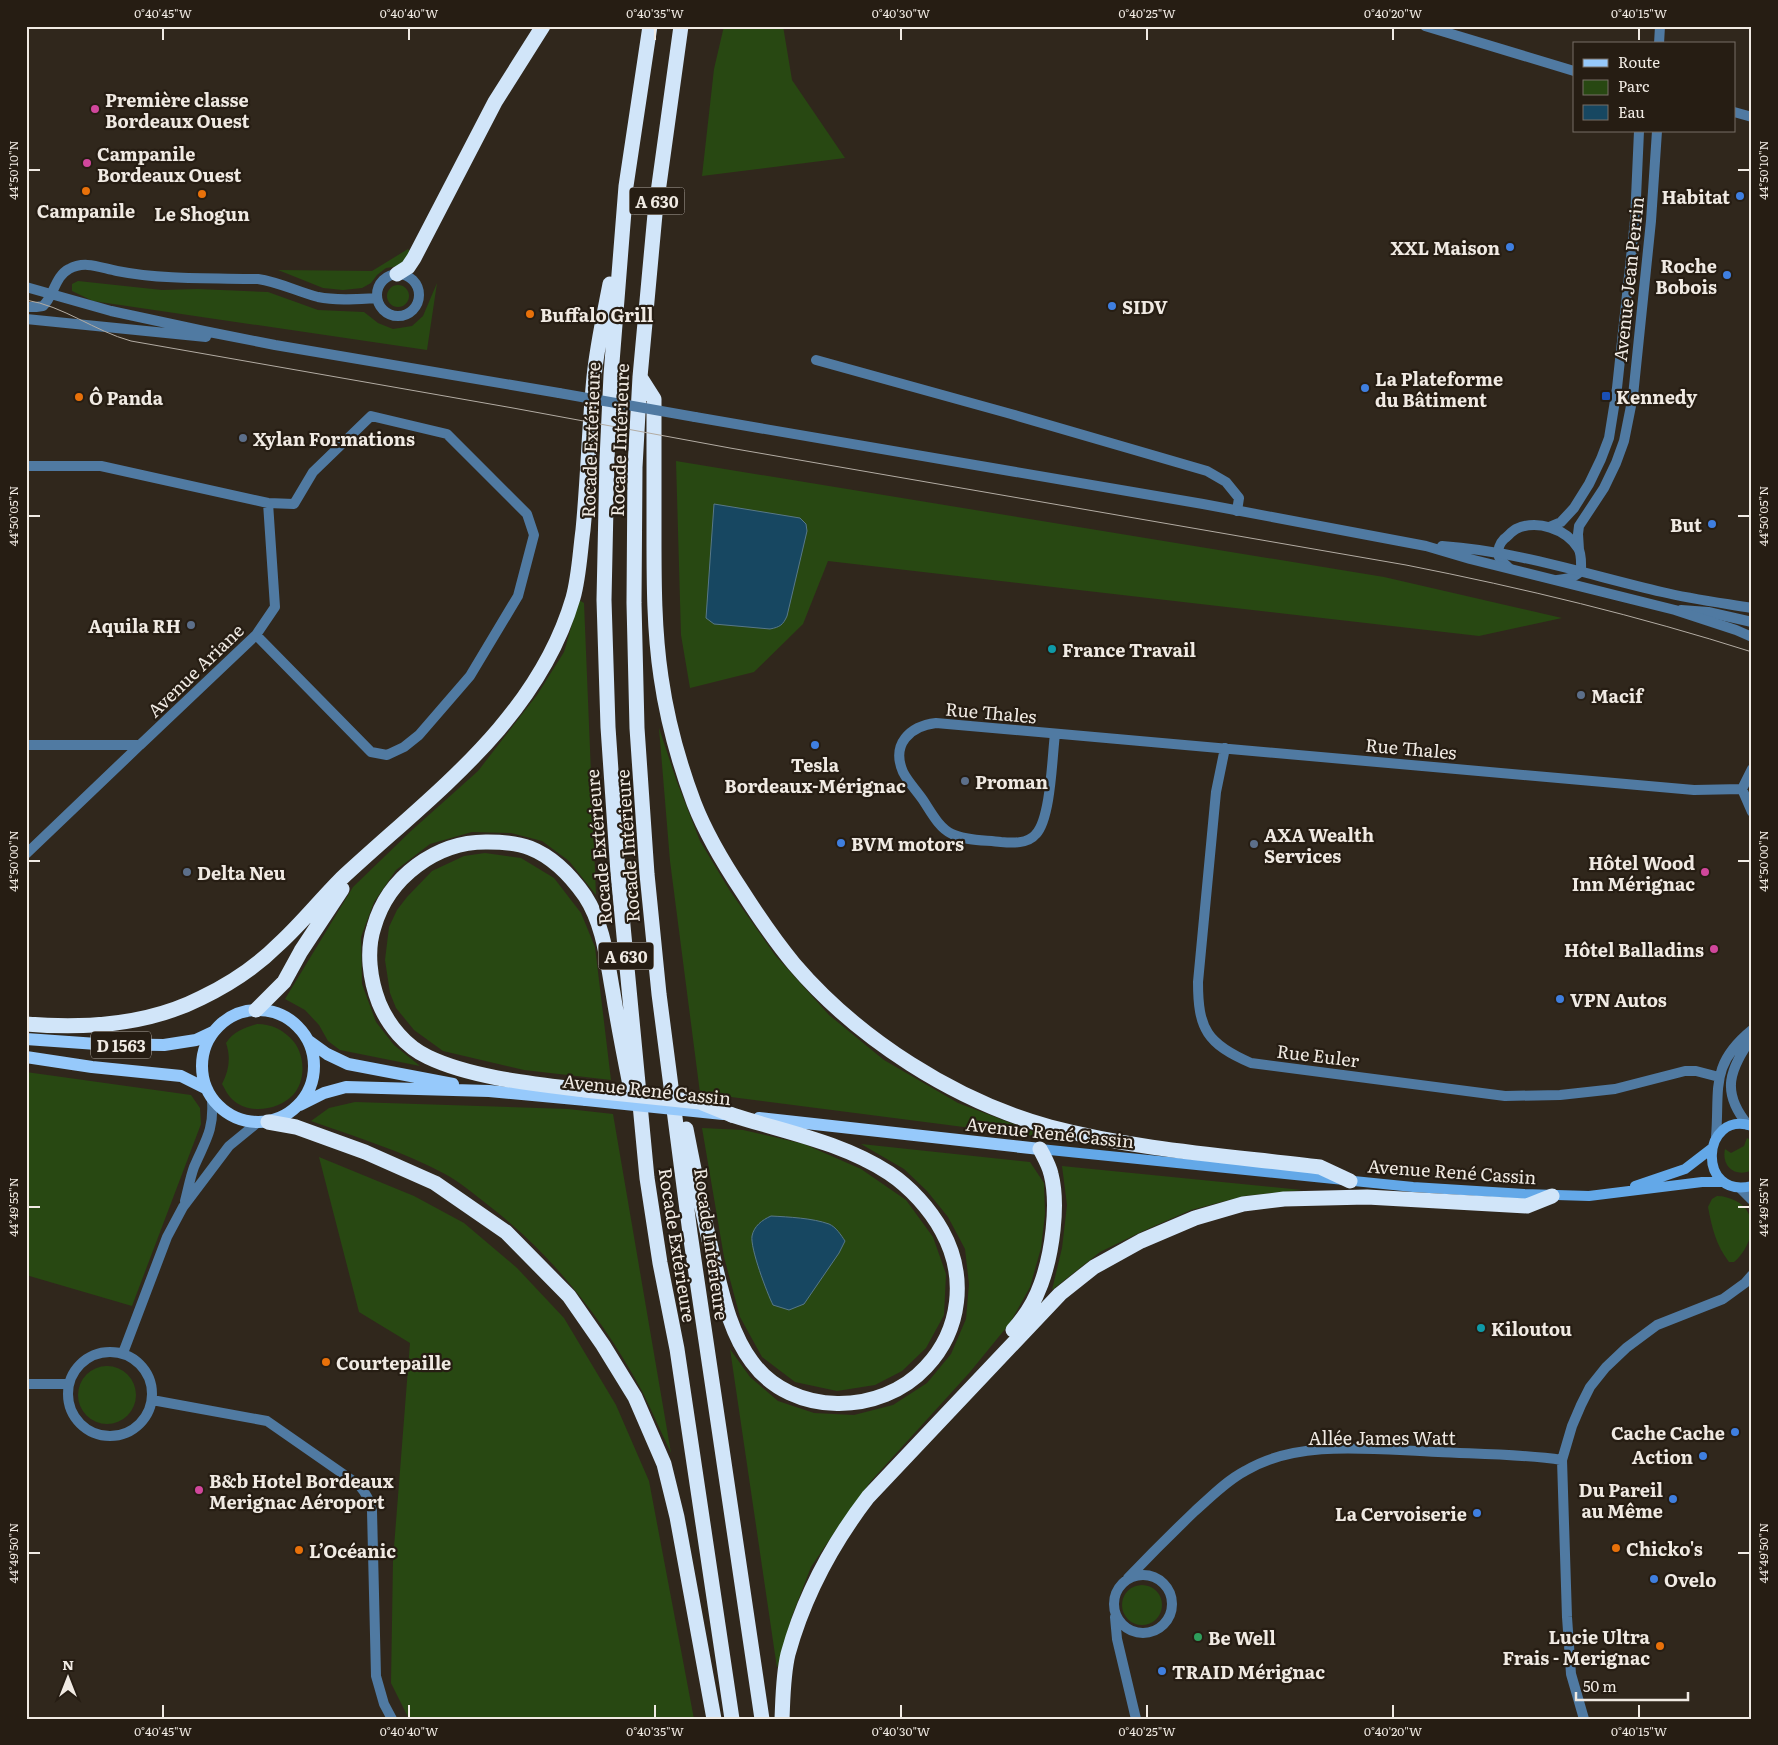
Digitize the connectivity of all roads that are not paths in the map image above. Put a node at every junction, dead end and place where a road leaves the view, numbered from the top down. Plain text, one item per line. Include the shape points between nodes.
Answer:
1 (543, 26) edge
2 (650, 26) edge
3 (681, 26) edge
4 (1425, 26) edge
5 (1660, 26) edge
6 (1659, 42) edge
7 (1573, 71) edge
8 (1736, 113) edge
9 (1752, 117) edge
10 (1639, 132) edge
11 (1657, 132) edge
12 (626, 186) junction
13 (397, 274) junction
14 (26, 287) edge
15 (52, 293) junction
16 (377, 298) junction
17 (26, 307) edge
18 (26, 319) edge
19 (274, 345) junction
20 (816, 360) dead end
21 (640, 377) junction
22 (1611, 425) junction
23 (1626, 428) junction
24 (1609, 436) junction
25 (1624, 441) junction
26 (26, 466) edge
27 (268, 503) junction
28 (1237, 511) junction
29 (1549, 527) junction
30 (1426, 546) junction
31 (1580, 550) junction
32 (1498, 552) junction
33 (1509, 568) junction
34 (1581, 571) junction
35 (1557, 580) junction
36 (1752, 608) edge
37 (1675, 610) junction
38 (1752, 622) edge
39 (256, 635) junction
40 (1752, 638) edge
41 (1055, 734) junction
42 (26, 744) edge
43 (140, 745) junction
44 (1225, 748) junction
45 (1752, 769) edge
46 (1742, 789) junction
47 (1752, 812) edge
48 (26, 854) edge
49 (360, 863) junction
50 (659, 994) junction
51 (256, 1010) junction
52 (26, 1024) edge
53 (1752, 1030) edge
54 (212, 1032) junction
55 (1752, 1037) edge
56 (26, 1039) edge
57 (309, 1041) junction
58 (26, 1057) edge
59 (1719, 1076) junction
60 (205, 1088) junction
61 (489, 1091) junction
62 (585, 1095) junction
63 (212, 1101) junction
64 (300, 1105) junction
65 (732, 1115) junction
66 (262, 1122) junction
67 (1750, 1125) edge
68 (1716, 1138) junction
69 (1040, 1149) junction
70 (1711, 1149) junction
71 (647, 1178) junction
72 (1350, 1180) junction
73 (1723, 1182) junction
74 (1752, 1186) edge
75 (1740, 1188) junction
76 (1607, 1194) junction
77 (1552, 1196) junction
78 (1752, 1200) edge
79 (183, 1207) junction
80 (1750, 1282) edge
81 (124, 1353) junction
82 (26, 1384) edge
83 (68, 1384) junction
84 (152, 1400) junction
85 (1562, 1460) junction
86 (868, 1497) junction
87 (1128, 1578) junction
88 (1114, 1611) junction
89 (392, 1719) edge
90 (714, 1719) edge
91 (732, 1719) edge
92 (762, 1719) edge
93 (782, 1719) edge
94 (1136, 1719) edge
95 (1584, 1719) edge

1 - 13 highway via 495,102 414,258
2 - 12 highway, Rocade Extérieure / A 630
3 - 21 highway, Rocade Intérieure / A 630 via 655,214
4 - 7 street
5 - 6 street
8 - 9 street
10 - 22 street, Avenue Jean Perrin via 1635,220
11 - 23 street, Avenue Jean Perrin via 1634,388
12 - 49 highway via 594,374 587,487 574,596 559,638 537,680 484,747
12 - 71 highway, Rocade Extérieure / A 630 via 611,375 604,600 617,864
13 - 16 street via 380,285
13 - 16 street via 408,276 417,284 420,297 414,310 396,316 383,310
14 - 15 street
15 - 16 street via 65,271 87,264 159,276 258,279 333,299
15 - 17 street via 43,306
15 - 19 street via 136,317
18 - 19 street
19 - 28 street, bridge
20 - 28 street via 1207,471 1226,482 1239,498
21 - 50 highway, Rocade Intérieure / A 630 via 635,477 637,728
21 - 72 highway via 654,399 656,627 661,678 678,753 695,805 724,863 795,964 834,1005 907,1062 996,1109 1048,1126 1109,1140 1320,1167
22 - 23 street
22 - 24 street, Avenue Jean Perrin
23 - 25 street, Avenue Jean Perrin
24 - 25 street
24 - 29 street, Avenue Jean Perrin via 1602,459 1574,508 1561,522
25 - 31 street, Avenue Jean Perrin via 1604,488 1580,526
26 - 27 street via 101,466
27 - 39 street, Avenue Ariane via 275,607
27 - 39 street via 294,504 313,472 371,416 447,434 527,514 534,535 518,596 470,676 418,736 387,755 370,752
28 - 30 street
29 - 31 street via 1562,532
29 - 32 street via 1532,525 1516,529 1502,542
30 - 32 street
30 - 33 street
31 - 34 street, Avenue Jean Perrin
32 - 33 street via 1499,558
32 - 34 street
33 - 35 street
34 - 35 street via 1569,579
34 - 36 street via 1669,594
35 - 37 street
37 - 38 street via 1708,612
37 - 40 street
39 - 43 street, Avenue Ariane
41 - 41 street, Rue Thales via 936,722 923,724 902,740 899,755 903,772 941,826 965,838 1017,844 1036,835 1045,816
41 - 44 street, Rue Thales
42 - 43 street
43 - 48 street, Avenue Ariane
44 - 46 street, Rue Thales via 1694,790
44 - 59 street, Rue Euler via 1216,792 1198,982 1198,1008 1204,1027 1218,1045 1251,1063 1505,1096 1615,1089 1685,1071
45 - 46 street
46 - 47 street
49 - 51 highway via 284,982
49 - 52 highway via 257,964 200,999 174,1010 120,1023 96,1026
50 - 65 highway via 721,1292 738,1339 752,1363 771,1382 792,1395 816,1402 856,1402 879,1397 900,1387 925,1368 939,1352 956,1312 956,1266 935,1218 890,1174 856,1154 834,1144
50 - 92 highway, Rocade Intérieure / A 630 via 690,1233
51 - 54 main road via 224,1020
51 - 57 main road via 287,1018
53 - 59 street via 1732,1050
54 - 56 main road, D 1563 via 196,1040 164,1045
54 - 60 main road via 202,1059
55 - 67 street via 1735,1066 1730,1087 1735,1107
57 - 61 main road, Avenue René Cassin via 348,1064
57 - 64 main road via 314,1074
58 - 60 main road, D 1563 via 181,1076
59 - 68 street
60 - 63 main road
61 - 62 main road, Avenue René Cassin
61 - 64 main road, Avenue René Cassin via 346,1087
62 - 65 highway, bridge via 700,1102
62 - 71 highway via 489,1076 427,1057 407,1043 392,1026 374,990 370,947 384,902 415,866 457,845 504,842 529,848 554,861 586,898 599,926 608,961
63 - 66 main road via 225,1113 240,1120
63 - 79 street via 213,1117 208,1138 194,1168
64 - 66 main road via 285,1116
65 - 69 main road, Avenue René Cassin
66 - 79 street via 229,1146
66 - 90 highway via 296,1126 435,1183 506,1232 569,1296 635,1397 664,1464 677,1517
67 - 68 main road via 1730,1126
68 - 70 main road
69 - 72 main road, Avenue René Cassin
69 - 86 highway via 1051,1174 1054,1217 1041,1285 1024,1318 884,1471
70 - 73 main road via 1712,1167
70 - 76 main road, Avenue René Cassin via 1677,1173
71 - 91 highway, Rocade Extérieure / A 630 via 677,1349
72 - 77 main road, Avenue René Cassin
73 - 75 main road
73 - 76 main road, Avenue René Cassin
74 - 75 main road
75 - 78 street
76 - 77 main road, Avenue René Cassin
77 - 86 highway via 1527,1206 1367,1197 1262,1200 1174,1226 1094,1267 1060,1294
79 - 81 street via 167,1237
80 - 85 street via 1713,1304 1657,1325 1606,1366 1580,1405
81 - 83 street via 110,1351 83,1360 73,1371
81 - 84 street via 136,1360 146,1372
82 - 83 street
83 - 84 street via 71,1412 91,1432 104,1436 130,1431 148,1412
84 - 89 street via 267,1421 364,1491 372,1511 376,1676
85 - 87 street, Allée James Watt via 1531,1455 1348,1449 1279,1455 1245,1470 1220,1488
85 - 95 street via 1569,1661
86 - 93 highway via 830,1552 813,1584 788,1655
87 - 88 street via 1116,1592
87 - 88 street via 1148,1575 1157,1579 1170,1593 1171,1612 1160,1628 1142,1634 1124,1627
88 - 94 street via 1117,1639

